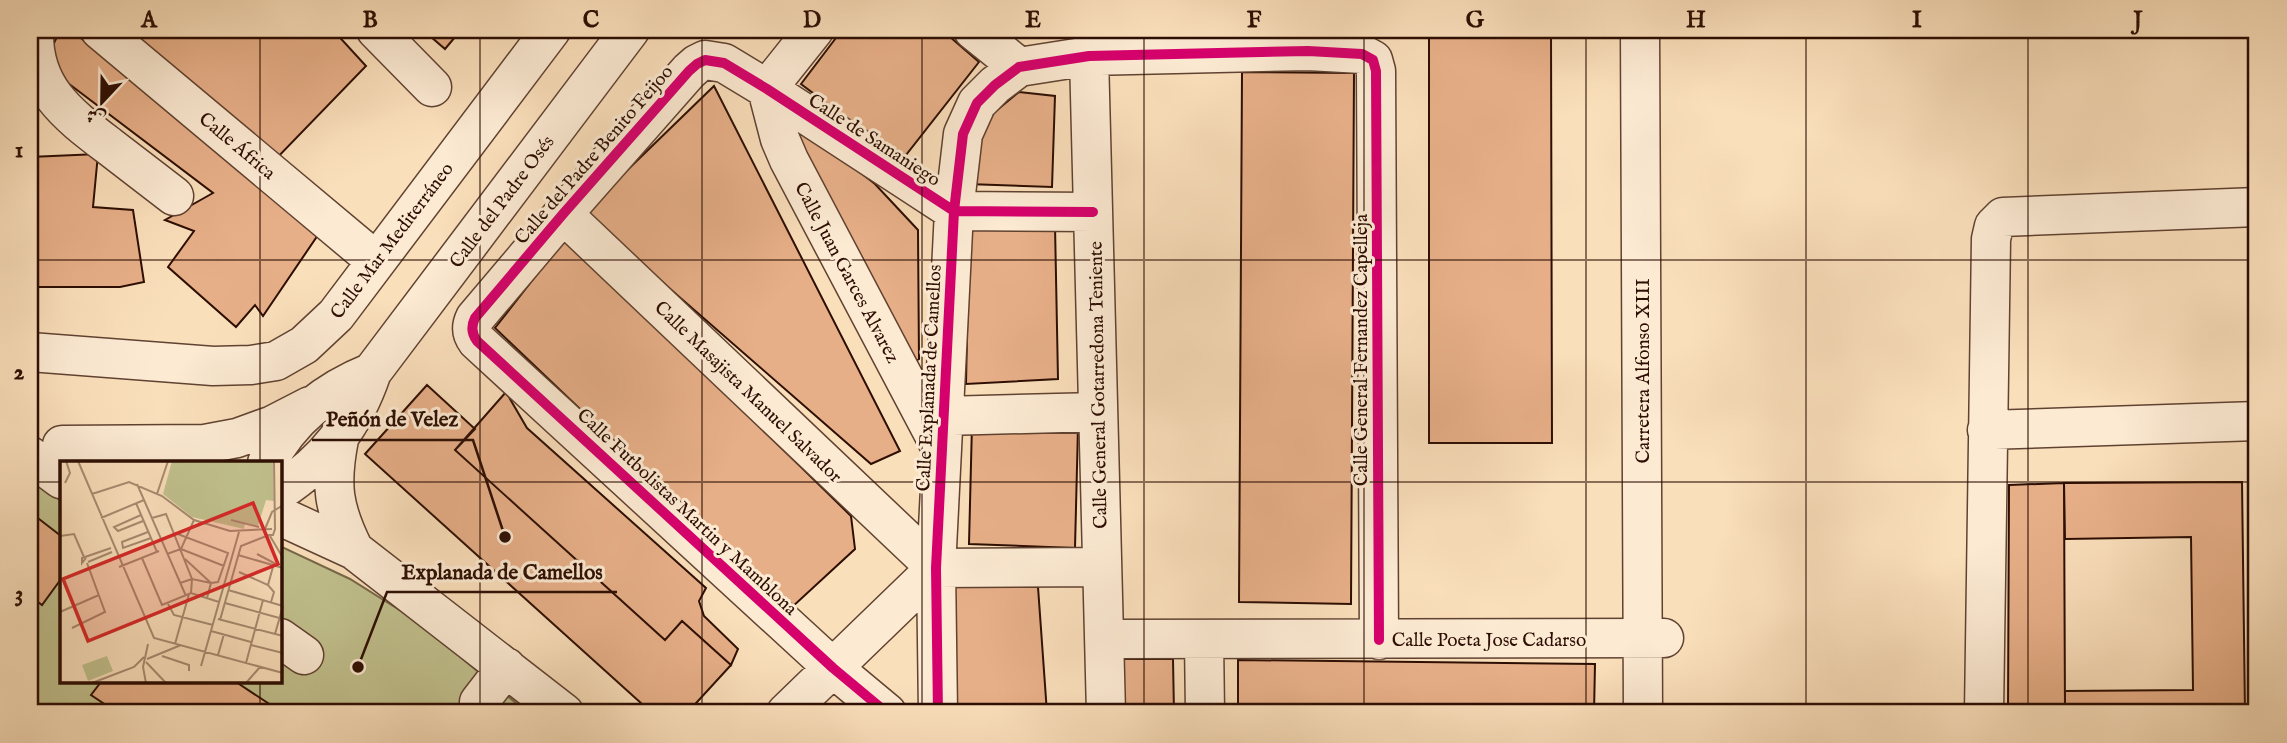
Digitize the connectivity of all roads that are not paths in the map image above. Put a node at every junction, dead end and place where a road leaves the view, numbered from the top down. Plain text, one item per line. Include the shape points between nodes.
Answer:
1 (34, 30) edge
2 (100, 30) edge
3 (376, 30) edge
4 (551, 30) edge
5 (630, 30) edge
6 (814, 30) edge
7 (973, 30) edge
8 (1640, 30) edge
9 (1663, 30) edge
10 (1308, 40) edge
11 (1080, 43) edge
12 (1033, 64) junction
13 (432, 87) dead end
14 (767, 89) junction
15 (174, 196) dead end
16 (2257, 207) edge
17 (954, 211) junction
18 (1093, 212) junction
19 (563, 214) junction
20 (376, 261) junction
21 (472, 330) joint
22 (38, 359) edge
23 (372, 372) junction
24 (310, 406) junction
25 (1098, 412) junction
26 (2257, 421) edge
27 (1987, 430) junction
28 (943, 433) junction
29 (339, 439) junction
30 (46, 454) edge
31 (105, 461) edge
32 (268, 461) edge
33 (282, 489) edge
34 (282, 517) edge
35 (354, 550) junction
36 (1102, 567) junction
37 (936, 568) junction
38 (1653, 638) junction
39 (1104, 639) junction
40 (1204, 640) junction
41 (1379, 640) junction
42 (506, 667) junction
43 (833, 668) junction
44 (479, 702) dead end
45 (564, 713) edge
46 (786, 713) edge
47 (887, 713) edge
48 (938, 713) edge
49 (1106, 713) edge
50 (1205, 713) edge
51 (1643, 713) edge
52 (1665, 713) edge
53 (1984, 713) edge

1 - 15 street via 35,59 45,85 68,115
2 - 20 street, Calle África
3 - 13 street
4 - 20 street, Calle Mar Mediterráneo
5 - 23 street, Calle del Padre Osés
6 - 14 street
7 - 12 street
8 - 38 street, Carretera Alfonso XIII
9 - 38 street, Carretera Alfonso XIII
10 - 11 street
10 - 41 street, Calle General Fernandez Capelleja via 1362,54 1375,65
11 - 12 street
11 - 18 street, Calle General Gotarredona Teniente
12 - 17 street, Calle Explanada de Camellos via 995,85 977,103 963,134
14 - 17 street, Calle de Samaniego
14 - 19 street, Calle del Padre Benito Feijoo via 724,63 705,60 697,64
14 - 28 street, Calle Juan Garces Alvarez via 789,160
16 - 27 street via 1998,220 1990,240
17 - 18 street
17 - 28 street, Calle Explanada de Camellos
18 - 25 street, Calle General Gotarredona Teniente
19 - 21 street, Calle del Padre Benito Feijoo via 475,318
19 - 37 street, Calle Masajista Manuel Salvador
20 - 22 street, Calle Mar Mediterráneo via 336,315 304,345 276,361 213,366
21 - 43 street, Calle Futbolistas Martin y Mamblona via 477,341
23 - 24 street, Calle del Padre Osés
23 - 29 street, Calle del Padre Osés
24 - 30 street, Calle del Padre Osés via 274,425 205,444
24 - 32 street, Calle del Padre Osés
25 - 28 street
25 - 36 street, Calle General Gotarredona Teniente
26 - 27 street
27 - 53 street
28 - 37 street, Calle Explanada de Camellos
29 - 33 street, Calle del Padre Osés via 321,460
29 - 35 street, Calle del Padre Osés via 333,467 334,496
30 - 31 street
34 - 35 street
35 - 42 street
36 - 37 street
36 - 39 street, Calle General Gotarredona Teniente
37 - 43 street
37 - 48 street, Calle Explanada de Camellos
38 - 41 street, Calle Poeta Jose Cadarso
38 - 51 street, Carretera Alfonso XIII
38 - 52 street, Carretera Alfonso XIII
39 - 40 street, Calle Poeta Jose Cadarso
39 - 49 street, Calle General Gotarredona Teniente
40 - 41 street, Calle Poeta Jose Cadarso
40 - 50 street
42 - 44 street
42 - 45 street
43 - 46 street
43 - 47 street, Calle Futbolistas Martin y Mamblona

